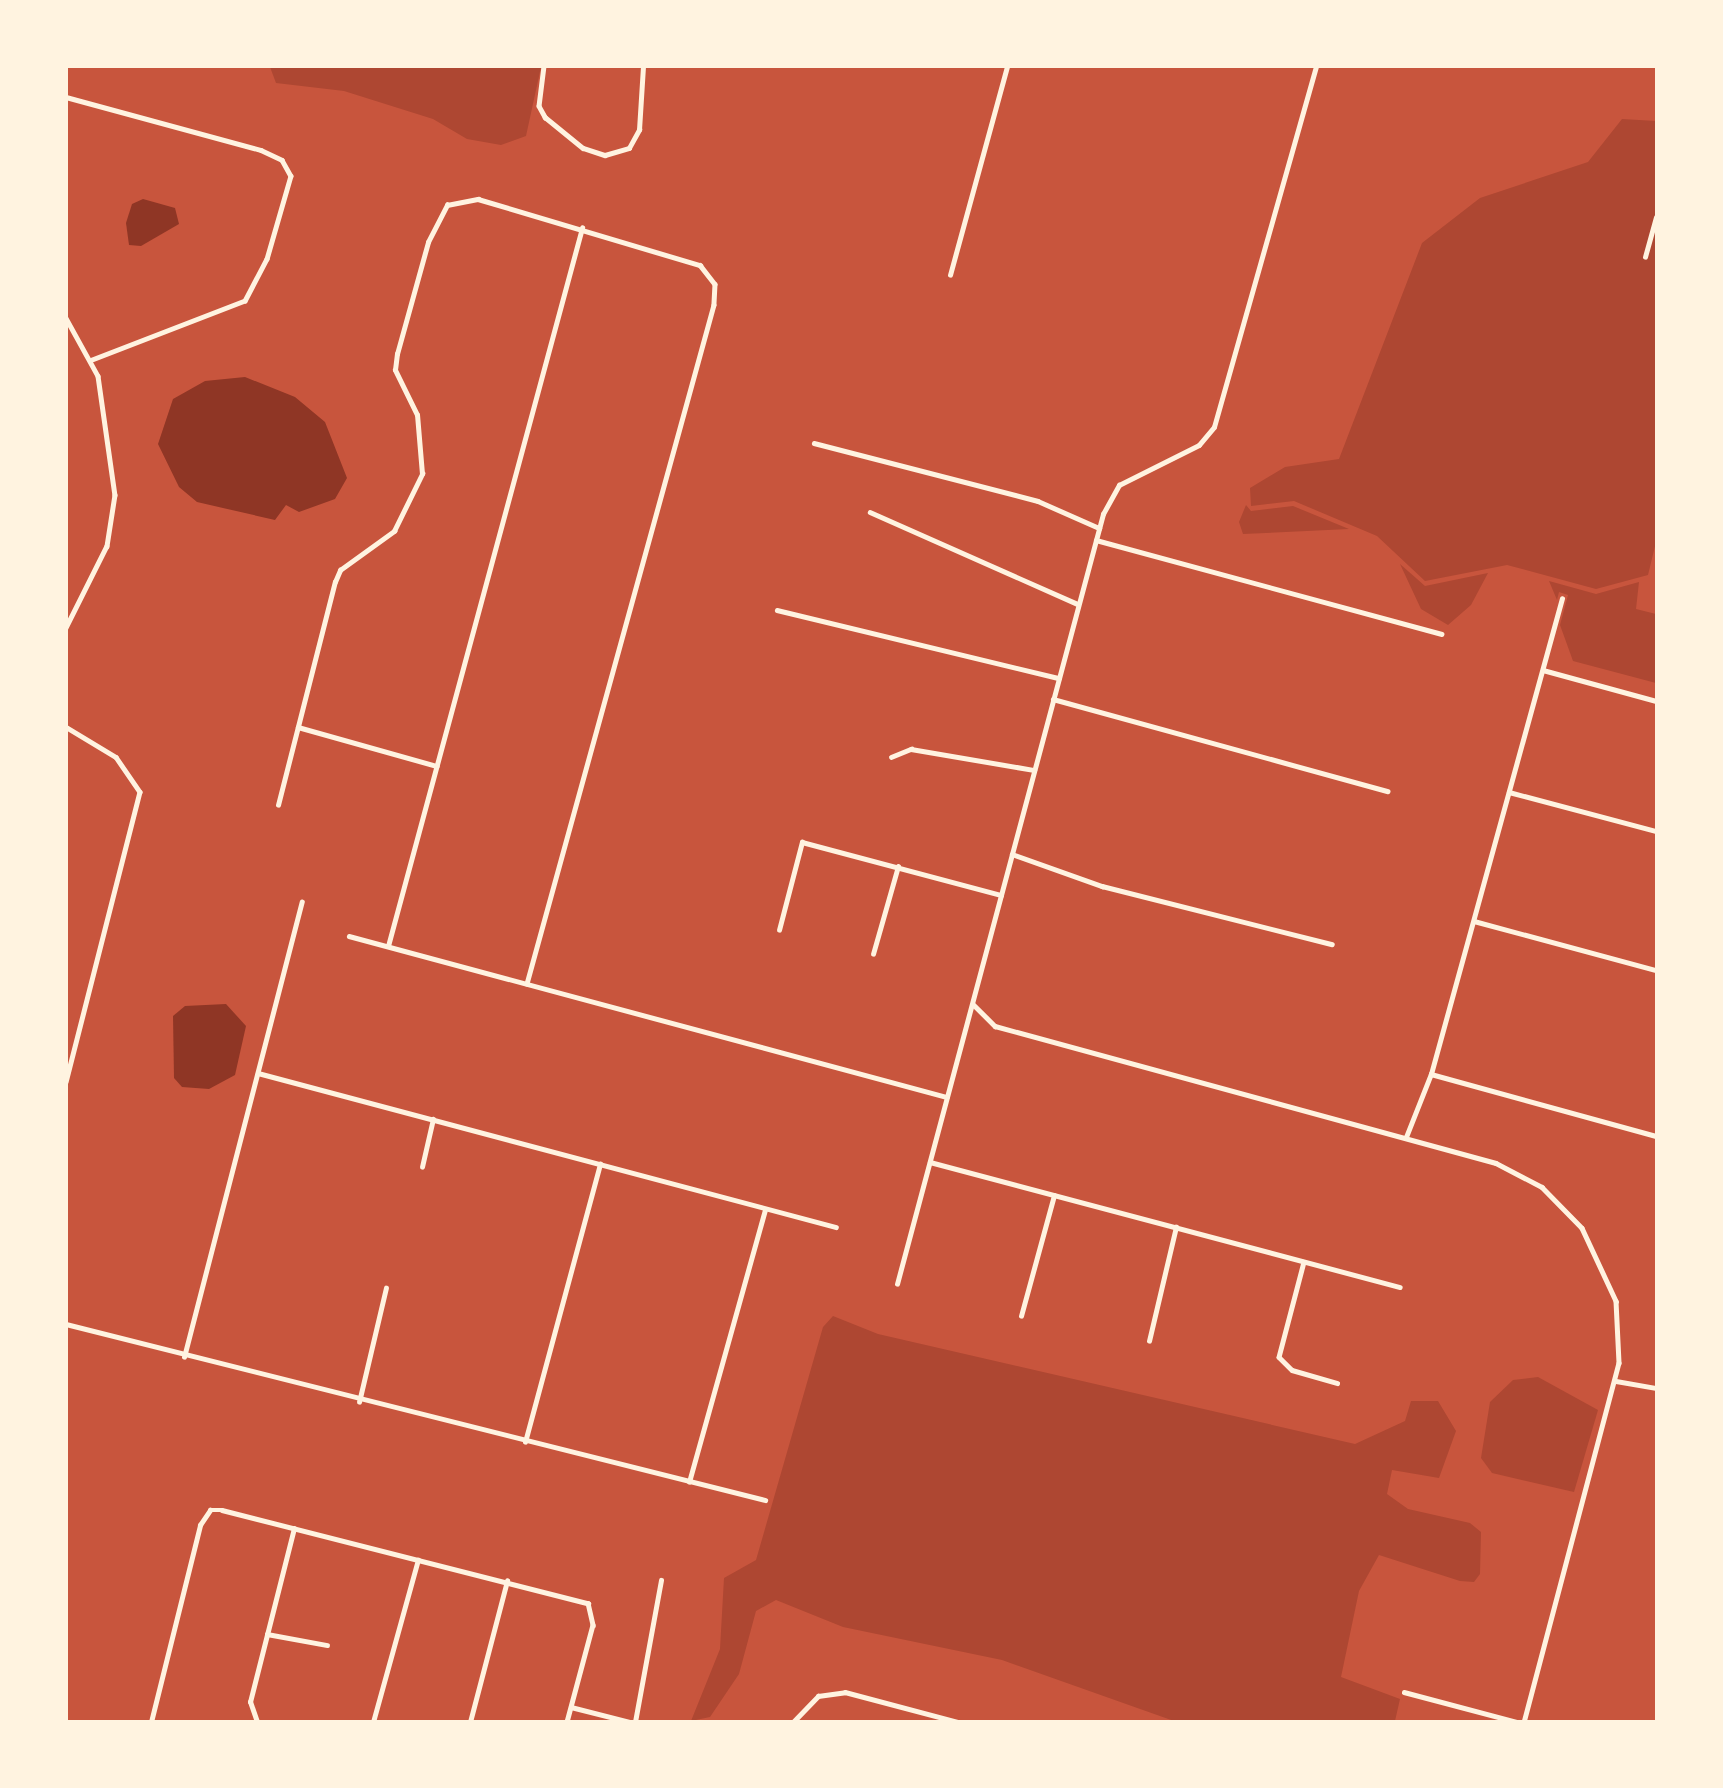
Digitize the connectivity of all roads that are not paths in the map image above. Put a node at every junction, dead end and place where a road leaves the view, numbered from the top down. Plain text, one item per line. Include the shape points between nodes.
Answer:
1 (544, 66) edge
2 (643, 66) edge
3 (1007, 66) edge
4 (1316, 66) edge
5 (66, 97) edge
6 (1657, 217) edge
7 (582, 228) junction
8 (1645, 257) dead end
9 (950, 275) dead end
10 (66, 318) edge
11 (92, 360) junction
12 (814, 443) dead end
13 (870, 512) dead end
14 (1099, 528) junction
15 (1096, 540) junction
16 (1562, 599) dead end
17 (1079, 604) junction
18 (777, 610) dead end
19 (66, 628) edge
20 (1441, 634) dead end
21 (1543, 670) junction
22 (1059, 678) junction
23 (1053, 699) junction
24 (1657, 701) edge
25 (66, 727) edge
26 (298, 727) junction
27 (891, 757) dead end
28 (437, 766) junction
29 (1034, 770) junction
30 (1388, 791) dead end
31 (1509, 792) junction
32 (278, 805) dead end
33 (1657, 831) edge
34 (1012, 855) junction
35 (898, 866) junction
36 (1001, 895) junction
37 (302, 902) dead end
38 (1474, 921) junction
39 (779, 930) dead end
40 (349, 936) dead end
41 (1332, 943) dead end
42 (388, 946) junction
43 (873, 954) dead end
44 (1657, 970) edge
45 (527, 984) junction
46 (973, 1001) junction
47 (258, 1073) junction
48 (1431, 1074) junction
49 (66, 1082) edge
50 (947, 1097) junction
51 (433, 1119) junction
52 (1657, 1136) edge
53 (1406, 1137) junction
54 (930, 1162) junction
55 (600, 1164) junction
56 (422, 1167) dead end
57 (1054, 1195) junction
58 (765, 1209) junction
59 (836, 1227) dead end
60 (1176, 1227) junction
61 (1304, 1262) junction
62 (897, 1284) dead end
63 (1400, 1287) dead end
64 (386, 1288) dead end
65 (1021, 1316) dead end
66 (66, 1324) edge
67 (1149, 1341) dead end
68 (184, 1356) junction
69 (1616, 1381) junction
70 (1337, 1382) dead end
71 (1657, 1388) edge
72 (359, 1402) junction
73 (525, 1442) junction
74 (689, 1482) junction
75 (765, 1500) dead end
76 (294, 1528) junction
77 (418, 1560) junction
78 (661, 1580) dead end
79 (507, 1581) junction
80 (267, 1634) junction
81 (327, 1645) dead end
82 (1404, 1692) dead end
83 (571, 1707) junction
84 (945, 1720) edge
85 (151, 1721) edge
86 (257, 1721) edge
87 (373, 1721) edge
88 (470, 1721) edge
89 (567, 1721) edge
90 (633, 1721) edge
91 (793, 1721) edge
92 (958, 1721) edge
93 (1517, 1721) edge
94 (1524, 1721) edge

1 - 2 street via 539,106 545,117 583,148 605,155 629,148 639,130
3 - 9 street
4 - 14 street via 1214,427 1199,445 1119,485
5 - 11 street via 261,150 282,160 291,176 267,259 245,301
6 - 8 street
7 - 26 street via 456,199 434,224 395,370 417,415 422,474 394,531 340,570
7 - 28 street
7 - 45 street via 691,260 712,277 714,305
10 - 11 street
11 - 19 street via 110,435 114,518
12 - 14 street via 1038,501
13 - 17 street
14 - 15 street
15 - 17 street
15 - 20 street
16 - 21 street
17 - 22 street
18 - 22 street via 908,647 981,656
21 - 24 street
21 - 31 street
22 - 23 street
23 - 29 street
23 - 30 street
25 - 49 street via 127,767 139,792 136,827
26 - 28 street
26 - 32 street
27 - 29 street via 911,749
28 - 42 street
29 - 34 street
31 - 33 street
31 - 38 street
34 - 36 street
34 - 41 street via 1101,886
35 - 36 street
35 - 39 street via 802,842
35 - 43 street
36 - 46 street
37 - 47 street
38 - 44 street
38 - 48 street
40 - 42 street
42 - 45 street
45 - 50 street
46 - 50 street
46 - 53 street via 983,1020 995,1026
47 - 51 street
47 - 68 street
48 - 52 street
48 - 53 street
50 - 54 street
51 - 55 street
51 - 56 street
53 - 69 street via 1496,1163 1542,1187 1582,1228 1609,1279 1620,1338
54 - 57 street
54 - 62 street
55 - 58 street
55 - 73 street
57 - 60 street
57 - 65 street
58 - 59 street
58 - 74 street
60 - 61 street
60 - 67 street
61 - 63 street
61 - 70 street via 1280,1362
64 - 72 street
66 - 68 street
68 - 72 street
69 - 71 street
69 - 94 street
72 - 73 street
73 - 74 street
74 - 75 street
76 - 77 street
76 - 80 street
76 - 85 street via 222,1510 204,1514
77 - 79 street
77 - 87 street
78 - 90 street
79 - 83 street via 591,1606 593,1625
79 - 88 street
80 - 81 street
80 - 86 street via 250,1702
82 - 93 street
83 - 89 street
83 - 90 street
84 - 91 street via 832,1692 810,1701
84 - 92 street

